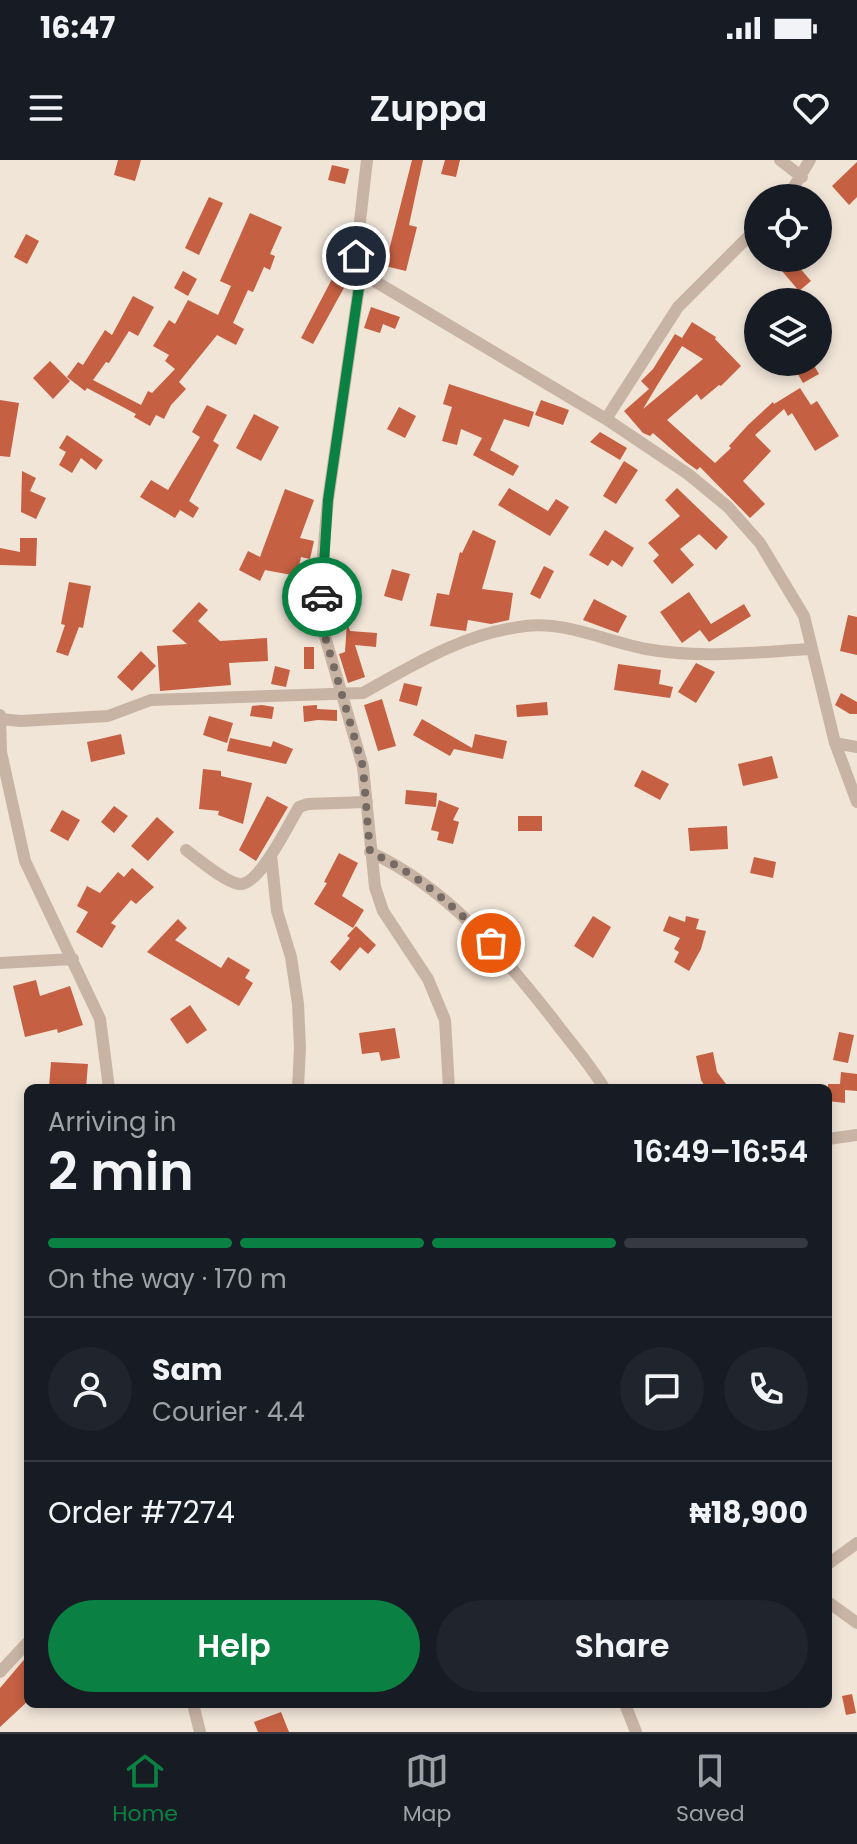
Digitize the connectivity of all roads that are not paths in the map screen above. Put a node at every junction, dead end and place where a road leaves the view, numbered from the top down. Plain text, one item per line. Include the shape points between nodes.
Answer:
1 (367, 160) edge
2 (780, 160) edge
3 (810, 160) edge
4 (802, 177) junction
5 (797, 184) edge
6 (744, 241) edge
7 (361, 273) junction
8 (606, 419) junction
9 (812, 649) junction
10 (341, 695) junction
11 (0, 718) edge
12 (835, 743) junction
13 (857, 747) edge
14 (367, 802) junction
15 (857, 802) edge
16 (186, 850) dead end
17 (370, 852) junction
18 (271, 855) junction
19 (73, 959) junction
20 (0, 963) edge
21 (108, 1084) edge
22 (298, 1084) edge
23 (449, 1084) edge
24 (601, 1084) edge
25 (857, 1135) edge
26 (832, 1138) edge
27 (857, 1543) edge
28 (832, 1561) edge
29 (832, 1605) edge
30 (857, 1623) edge
31 (24, 1646) edge
32 (0, 1672) edge
33 (194, 1708) edge
34 (627, 1708) edge
35 (200, 1732) edge
36 (636, 1732) edge

1 - 7 street via 356,256
2 - 4 street
3 - 4 street
4 - 5 street
6 - 8 street via 678,307
7 - 8 street
7 - 10 street via 321,576 322,626
8 - 9 street via 728,507 760,543 804,616
9 - 10 street via 709,655 648,650 527,625 440,649 363,693
9 - 12 street
10 - 11 street via 151,700 108,716
10 - 14 street via 363,767
11 - 19 street via 1,752 25,861
12 - 13 street
12 - 15 street
14 - 17 street
14 - 18 street via 299,807
16 - 18 street via 241,885 251,882
17 - 23 street via 383,911 428,979 445,1020
17 - 24 street via 400,865 441,895 491,943
18 - 22 street via 277,911 298,1004
19 - 20 street
19 - 21 street via 100,1019
25 - 26 street
27 - 28 street
29 - 30 street
31 - 32 street
33 - 35 street
34 - 36 street

